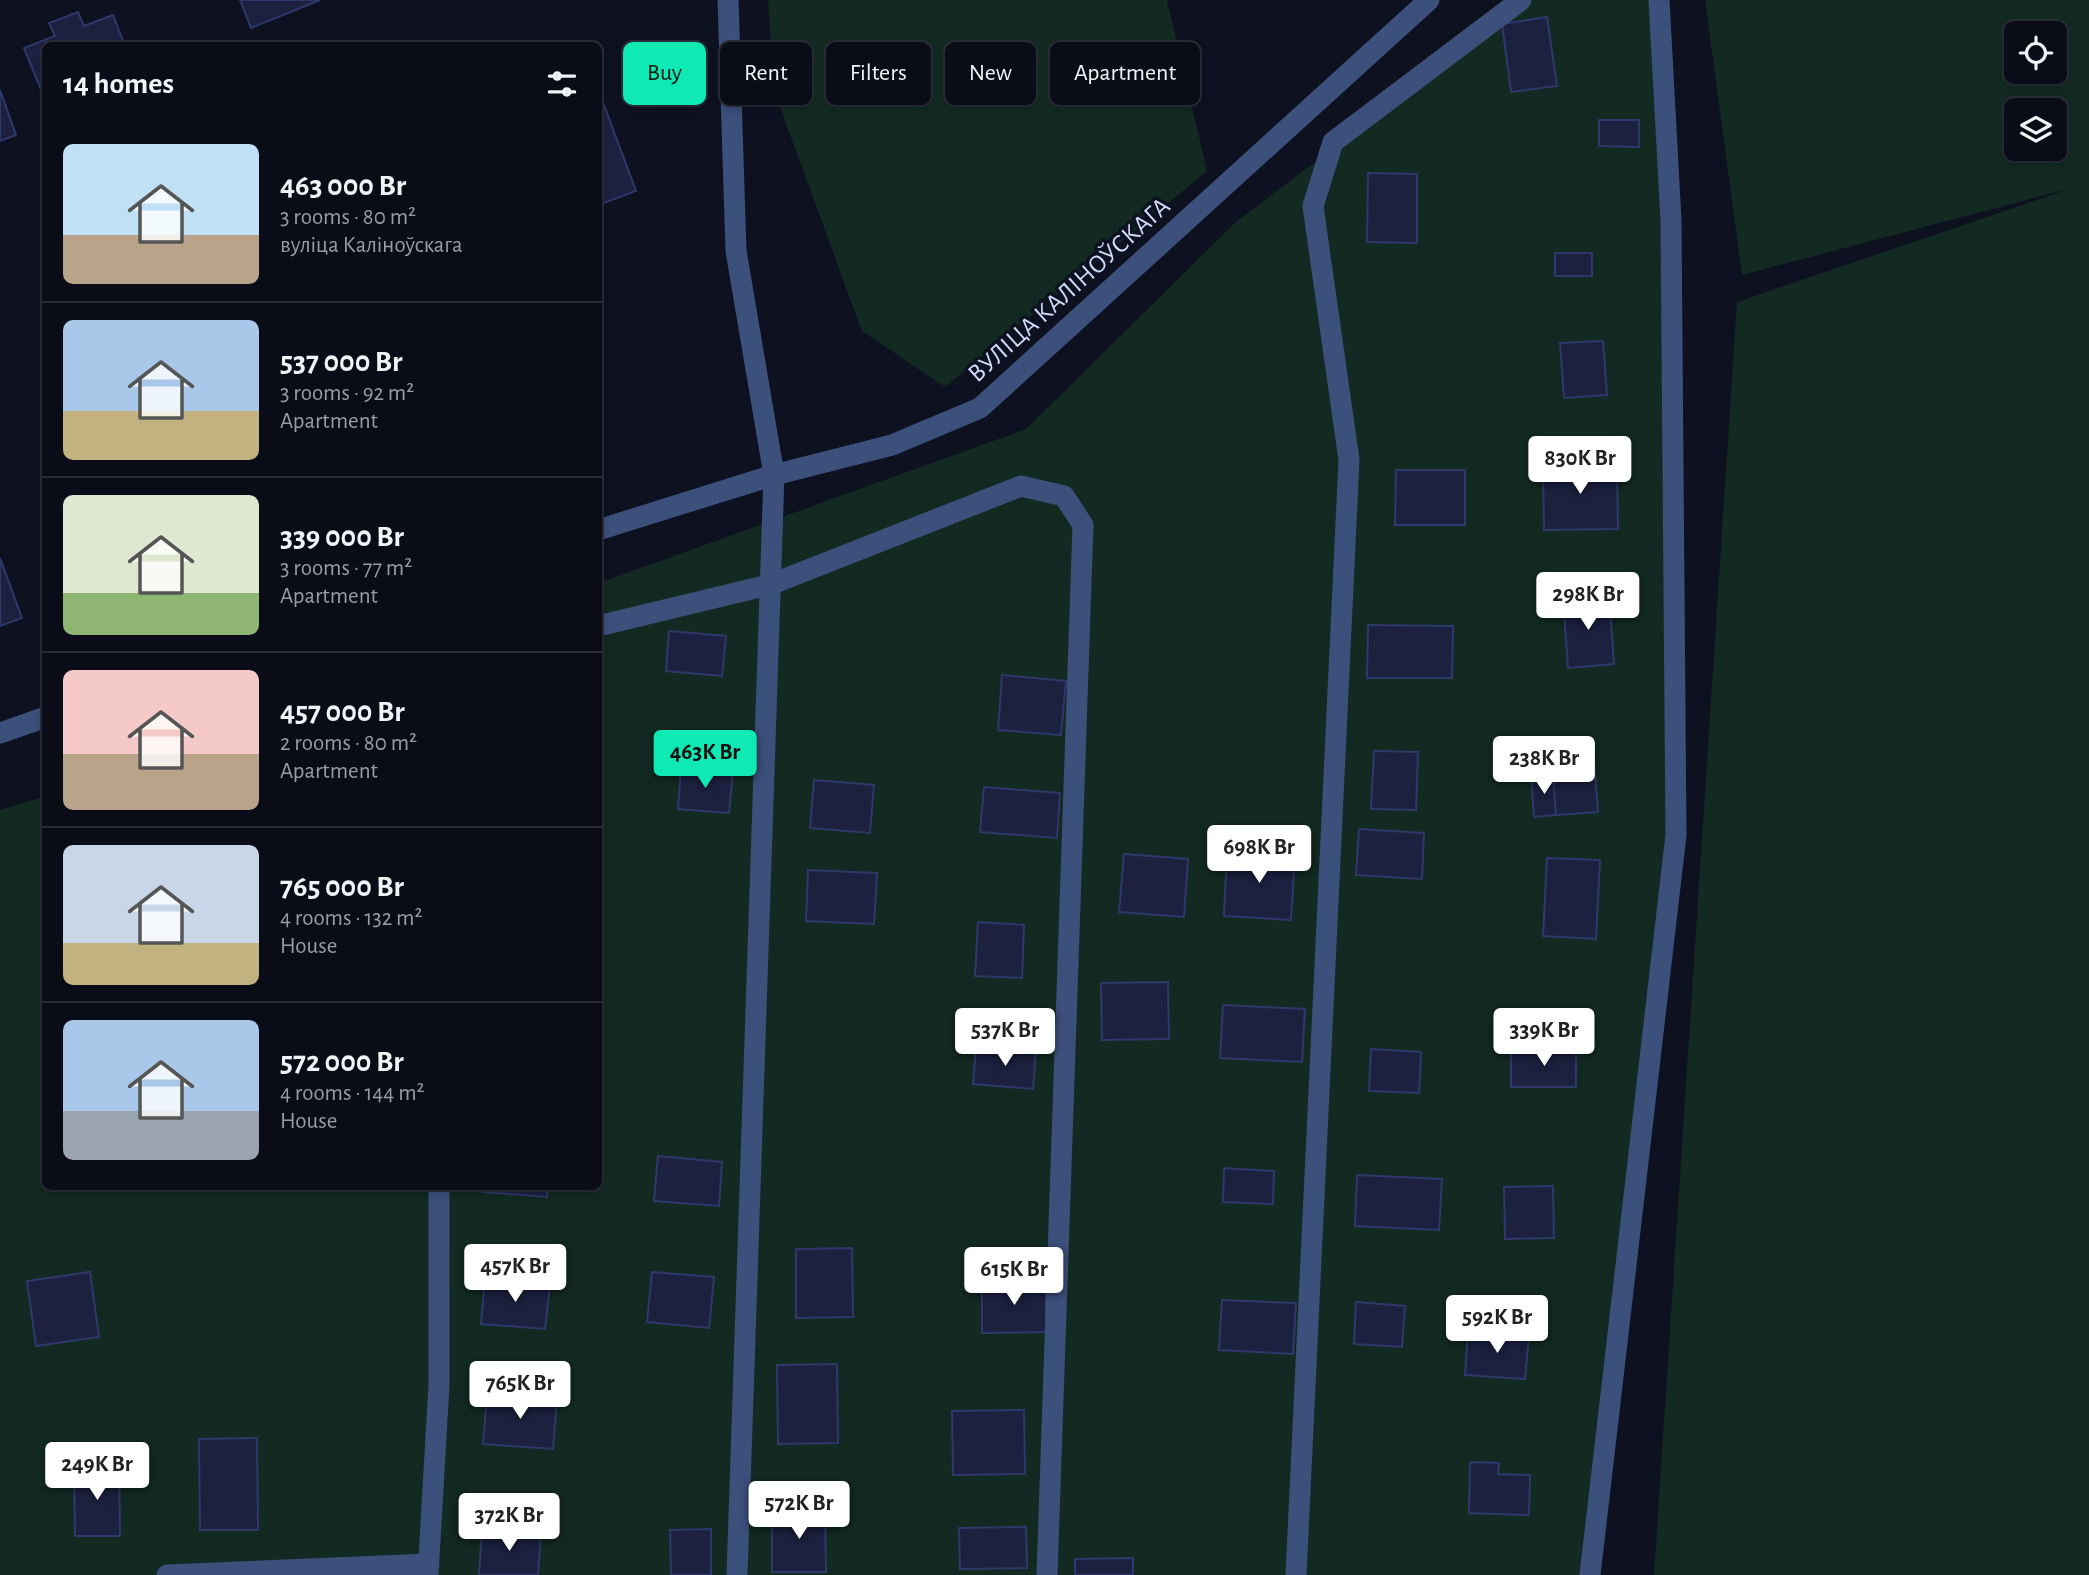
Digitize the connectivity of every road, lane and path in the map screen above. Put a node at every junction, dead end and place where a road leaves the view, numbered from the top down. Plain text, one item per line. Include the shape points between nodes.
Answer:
1 (728, 0) edge
2 (1429, 0) edge
3 (1521, 0) edge
4 (1659, 0) edge
5 (774, 474) junction
6 (602, 529) edge
7 (772, 584) junction
8 (602, 625) edge
9 (42, 718) edge
10 (0, 733) edge
11 (439, 1190) edge
12 (429, 1570) edge
13 (167, 1575) edge
14 (737, 1575) edge
15 (1047, 1575) edge
16 (1296, 1575) edge
17 (1590, 1575) edge

1 - 5 street via 736,251
2 - 5 street, ВУЛІЦА КАЛІНОЎСКАГА via 980,408 892,445
3 - 16 street via 1333,142 1313,206 1349,460
4 - 17 street via 1671,220 1676,835
5 - 6 street, ВУЛІЦА КАЛІНОЎСКАГА
5 - 7 street
7 - 8 street
7 - 14 street
7 - 15 street via 1021,486 1064,496 1083,525
9 - 10 street
11 - 12 street via 439,1385
12 - 13 street

